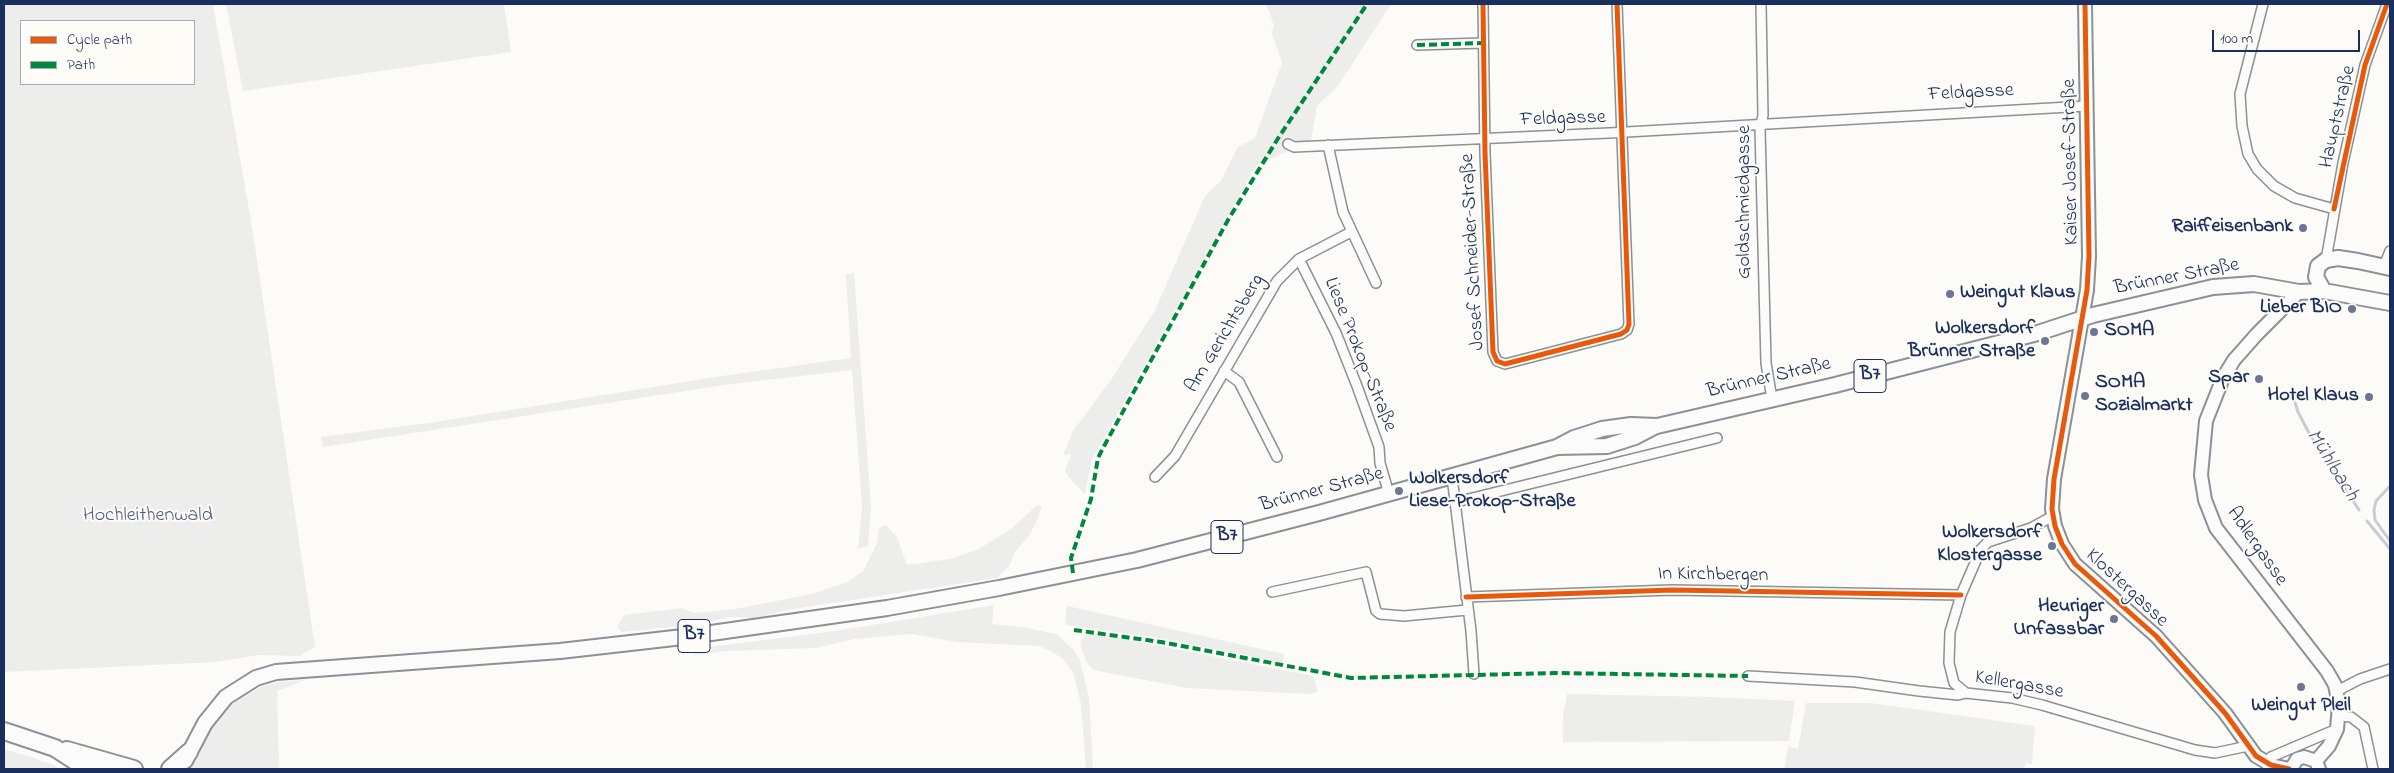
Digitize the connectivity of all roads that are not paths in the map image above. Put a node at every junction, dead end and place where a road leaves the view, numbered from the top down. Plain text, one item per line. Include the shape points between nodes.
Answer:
1 (1483, 4) edge
2 (1617, 4) edge
3 (1761, 4) edge
4 (2085, 4) edge
5 (2263, 4) edge
6 (2387, 4) edge
7 (1483, 43) junction
8 (1417, 45) dead end
9 (2087, 106) junction
10 (1761, 123) junction
11 (1620, 132) junction
12 (1486, 138) junction
13 (1288, 144) dead end
14 (1328, 145) junction
15 (2334, 209) junction
16 (1351, 232) junction
17 (2390, 251) edge
18 (1299, 259) junction
19 (2326, 260) junction
20 (2387, 267) edge
21 (2316, 270) junction
22 (1376, 283) dead end
23 (2324, 291) junction
24 (2299, 292) junction
25 (2390, 303) edge
26 (2082, 319) junction
27 (1224, 371) junction
28 (1772, 399) junction
29 (1717, 438) dead end
30 (1277, 457) dead end
31 (1155, 477) dead end
32 (1452, 477) junction
33 (1389, 494) junction
34 (1456, 502) junction
35 (2053, 516) junction
36 (1272, 592) dead end
37 (1961, 595) junction
38 (1466, 598) junction
39 (1467, 610) junction
40 (2390, 669) edge
41 (1474, 674) dead end
42 (1748, 676) dead end
43 (2337, 691) junction
44 (1966, 693) junction
45 (2338, 723) junction
46 (4, 731) edge
47 (2248, 746) junction
48 (55, 748) junction
49 (188, 752) junction
50 (2317, 765) edge
51 (2268, 766) edge
52 (95, 769) edge
53 (134, 769) edge
54 (170, 769) edge
55 (181, 769) edge
56 (2290, 769) edge
57 (2373, 769) edge

1 - 7 street
2 - 11 street
3 - 10 street, Goldschmiedgasse via 1764,115
4 - 9 street, Kaiser Josef-Straße
5 - 15 street via 2240,94 2248,154 2274,186 2295,198
6 - 15 street, Hauptstraße via 2365,65
7 - 8 street
7 - 12 street
9 - 10 street, Feldgasse
9 - 26 street, Kaiser Josef-Straße via 2088,256 2086,304
10 - 11 street, Feldgasse
10 - 28 street, Goldschmiedgasse via 1766,363
11 - 12 street, Feldgasse
11 - 12 street, Josef Schneider-Straße via 1627,330 1505,364 1497,361 1494,352
12 - 14 street, Feldgasse
13 - 14 street, Feldgasse
14 - 16 street via 1334,179
15 - 19 street, Hauptstraße
16 - 18 street, Am Gerichtsberg
16 - 22 street
17 - 20 street
18 - 27 street, Am Gerichtsberg via 1277,281
18 - 33 street, Liese Prokop-Straße via 1358,386
19 - 20 main road via 2338,258
19 - 21 main road
21 - 23 main road via 2318,283
21 - 24 main road
23 - 24 main road, B7
23 - 25 main road, B7
24 - 26 main road, Brünner Straße / B7 via 2254,284 2232,284
24 - 43 street, Adlergasse via 2243,350 2217,389 2204,433 2202,481 2208,511 2218,533 2327,671
26 - 28 main road, Brünner Straße / B7 via 2038,334
26 - 35 street, Klostergasse via 2054,479
27 - 30 street via 1239,382
27 - 31 street, Am Gerichtsberg via 1175,456
28 - 32 main road, Brünner Straße / B7 via 1657,426 1602,429 1557,447
29 - 34 street
32 - 33 main road, Brünner Straße / B7
32 - 34 street
33 - 49 main road, Brünner Straße / B7 via 1092,569 821,618 560,651 276,672 256,678 226,697
34 - 38 street
35 - 37 street via 2031,528 1985,543
35 - 47 street, Klostergasse via 2058,535 2075,564 2156,636 2225,713
36 - 39 street via 1366,572 1376,611 1380,614 1404,616
37 - 38 street, In Kirchbergen via 1672,590
37 - 44 street via 1950,632 1949,663 1954,683
38 - 39 street
39 - 41 street via 1472,631
40 - 43 street
42 - 44 street, Kellergasse via 1855,682 1958,695
43 - 45 street, Adlergasse
44 - 47 street, Kellergasse via 2042,705 2195,750 2232,752
45 - 50 street
45 - 51 street via 2271,757
45 - 57 street via 2351,717 2364,727
46 - 48 highway
47 - 51 street, Klostergasse
48 - 52 highway
48 - 53 highway via 75,750
49 - 54 highway
49 - 55 main road, B7
50 - 56 street via 2308,757 2300,757
51 - 56 street, Klostergasse

